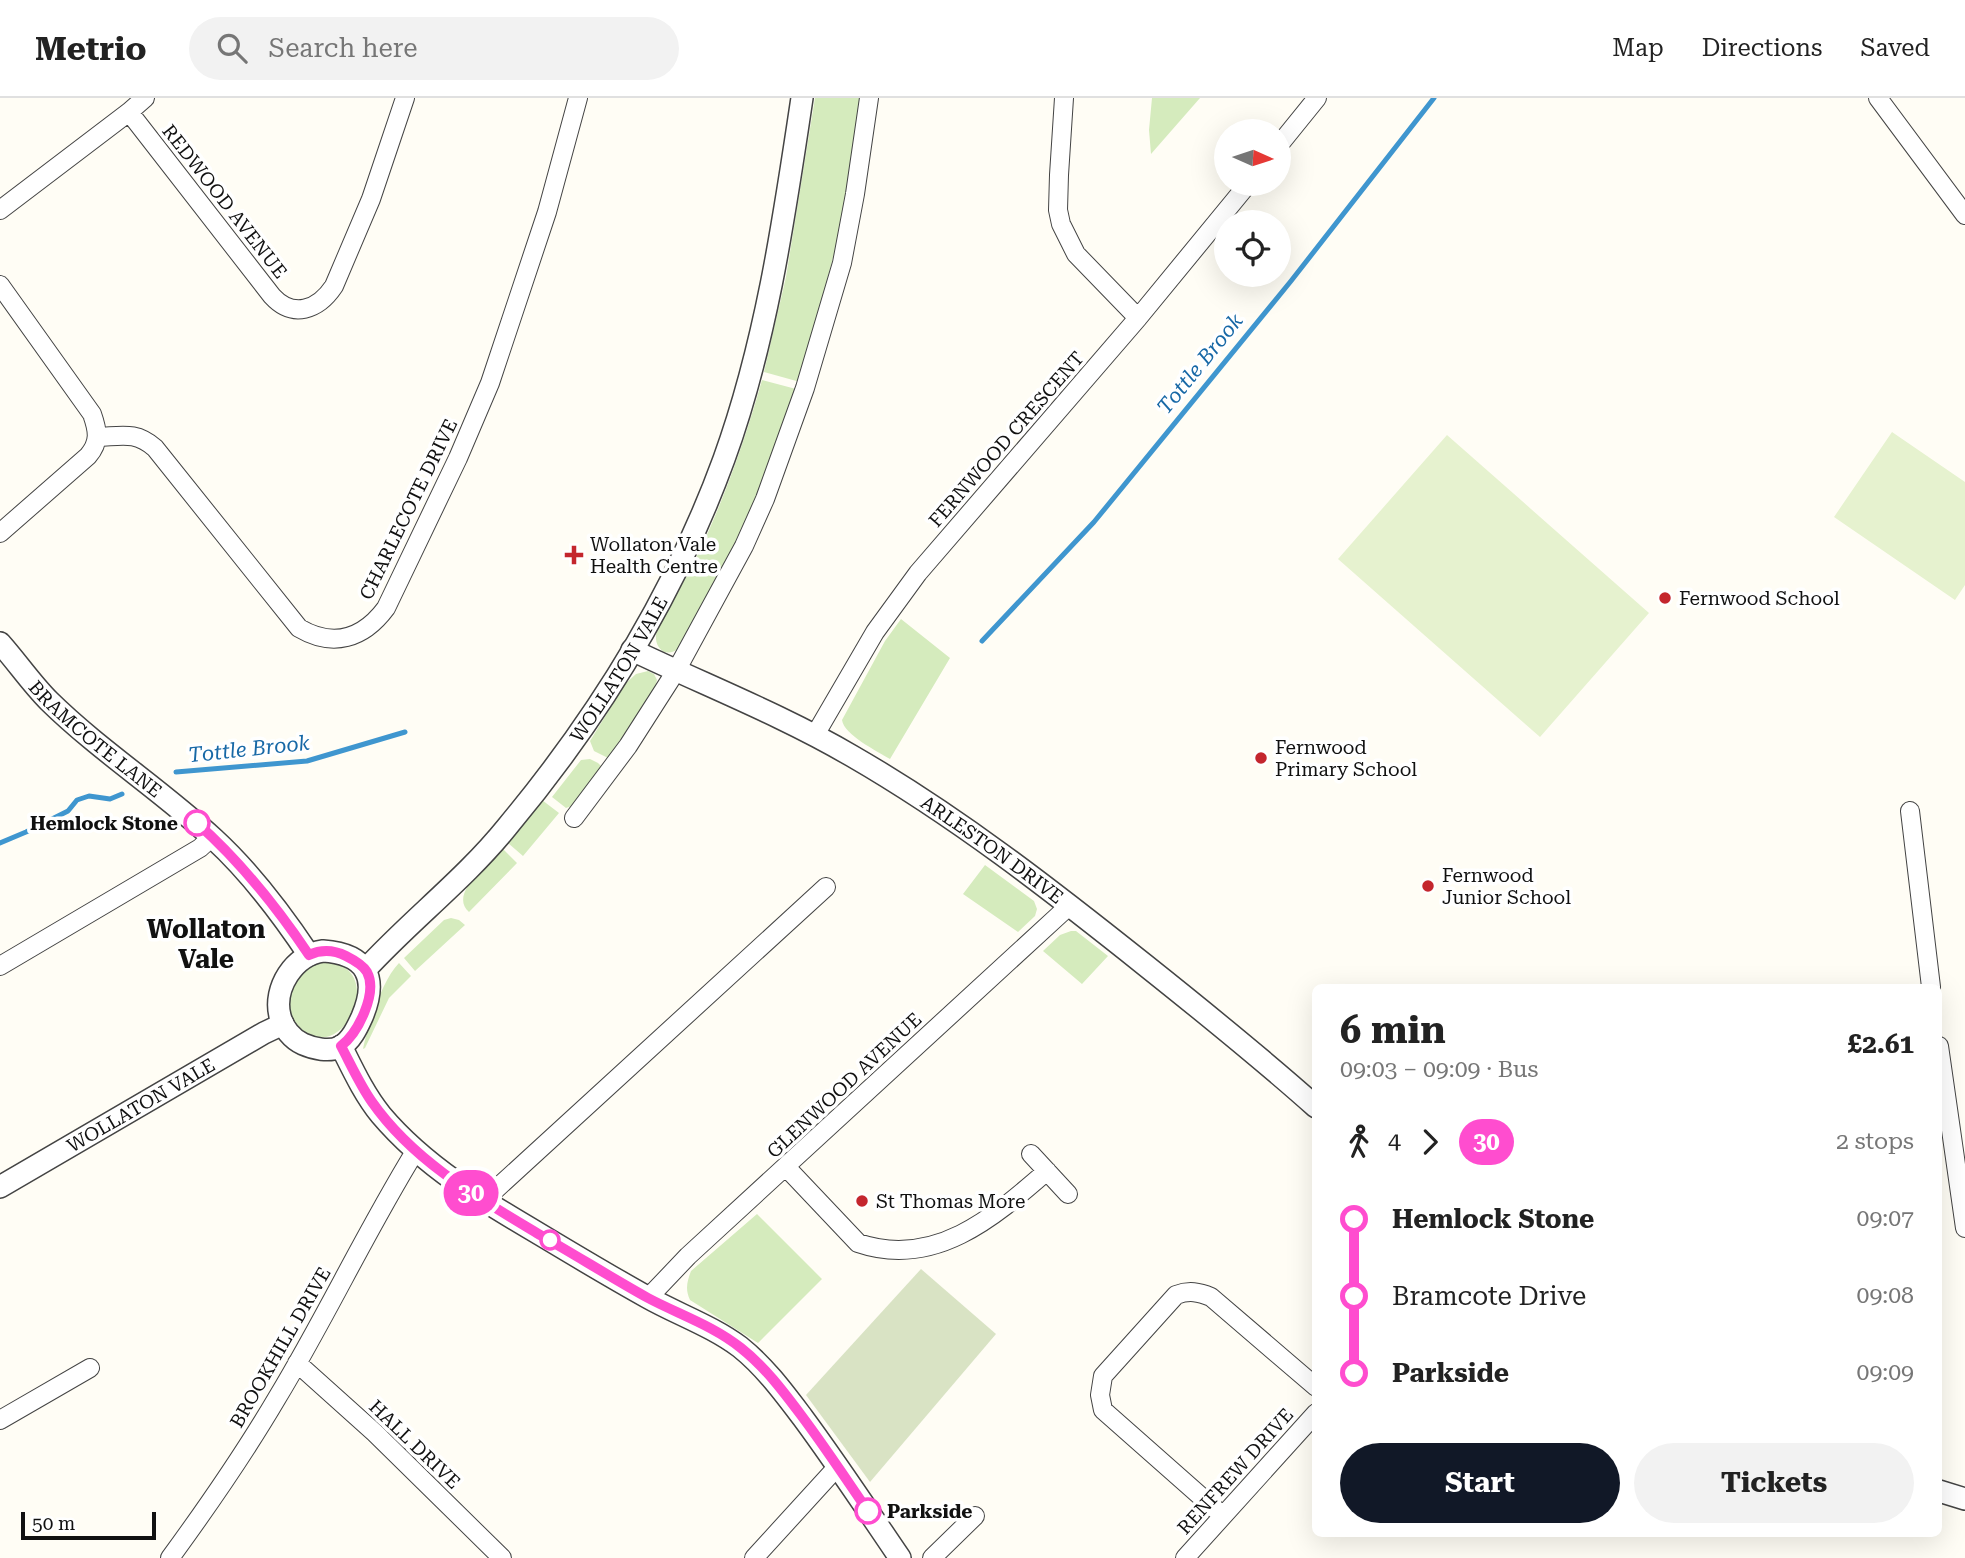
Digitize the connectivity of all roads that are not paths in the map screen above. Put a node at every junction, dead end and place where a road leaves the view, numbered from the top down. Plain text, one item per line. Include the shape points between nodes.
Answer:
1 (145, 98) edge
2 (405, 98) edge
3 (578, 98) edge
4 (802, 98) edge
5 (869, 98) edge
6 (1064, 98) edge
7 (1317, 98) edge
8 (1878, 98) edge
9 (130, 112) junction
10 (1292, 129) edge
11 (1238, 196) edge
12 (0, 210) edge
13 (1965, 215) edge
14 (0, 285) edge
15 (1138, 318) junction
16 (98, 437) junction
17 (0, 533) edge
18 (632, 650) junction
19 (4, 655) edge
20 (676, 671) junction
21 (815, 735) junction
22 (1910, 811) dead end
23 (574, 818) dead end
24 (212, 837) junction
25 (826, 887) dead end
26 (1070, 905) junction
27 (309, 955) junction
28 (0, 967) edge
29 (366, 970) junction
30 (1931, 984) edge
31 (283, 1024) junction
32 (341, 1046) junction
33 (1942, 1067) edge
34 (1312, 1104) edge
35 (416, 1150) junction
36 (1031, 1154) dead end
37 (786, 1167) junction
38 (1047, 1171) junction
39 (0, 1186) edge
40 (1068, 1194) dead end
41 (483, 1201) junction
42 (1965, 1228) edge
43 (648, 1298) junction
44 (297, 1363) junction
45 (90, 1368) dead end
46 (1312, 1384) edge
47 (3, 1412) edge
48 (1312, 1417) edge
49 (838, 1466) junction
50 (1942, 1492) edge
51 (1965, 1499) edge
52 (975, 1516) dead end
53 (1223, 1516) junction
54 (170, 1558) edge
55 (502, 1558) edge
56 (754, 1558) edge
57 (900, 1558) edge
58 (932, 1558) edge
59 (1185, 1558) edge

1 - 9 street
2 - 9 street, REDWOOD AVENUE via 371,199 334,286 328,296 308,309 291,308 272,296
3 - 16 street, CHARLECOTE DRIVE via 547,212 490,383 386,608 368,627 335,639 299,628 155,448 137,436
4 - 18 street, WOLLATON VALE via 783,220 751,373 699,521
5 - 20 street via 842,263 806,388 744,546
6 - 15 street via 1061,224 1076,254
7 - 10 street
8 - 13 street
9 - 12 street
11 - 15 street, FERNWOOD CRESCENT
14 - 16 street via 92,414
15 - 21 street, FERNWOOD CRESCENT via 918,573 875,632
16 - 17 street via 88,456
18 - 20 street, ARLESTON DRIVE
18 - 29 street, WOLLATON VALE via 586,724 507,828
19 - 24 street, BRAMCOTE LANE via 83,732
20 - 21 street, ARLESTON DRIVE
20 - 23 street
21 - 26 street, ARLESTON DRIVE via 935,808
22 - 30 street
24 - 27 street, BRAMCOTE LANE via 260,887
24 - 28 street
25 - 41 street
26 - 34 street, ARLESTON DRIVE
26 - 37 street, GLENWOOD AVENUE
27 - 29 street via 333,951
27 - 31 street via 292,968 283,986 279,1010
29 - 32 street via 370,981 365,1011
31 - 32 street via 295,1040 310,1047 328,1050
31 - 39 street, WOLLATON VALE
32 - 35 street via 371,1101
33 - 42 street
35 - 41 street
35 - 44 street, BROOKHILL DRIVE
36 - 38 street
37 - 38 street via 858,1243 890,1250 923,1249 950,1241 1012,1202
37 - 43 street, GLENWOOD AVENUE
38 - 40 street
41 - 43 street
43 - 49 street via 716,1332 750,1356
44 - 54 street, BROOKHILL DRIVE via 220,1489
44 - 55 street, HALL DRIVE
45 - 47 street
46 - 53 street via 1211,1297 1193,1292 1176,1295 1103,1377 1103,1410
48 - 53 street, RENFREW DRIVE
49 - 56 street
49 - 57 street
50 - 51 street
52 - 58 street
53 - 59 street, RENFREW DRIVE

